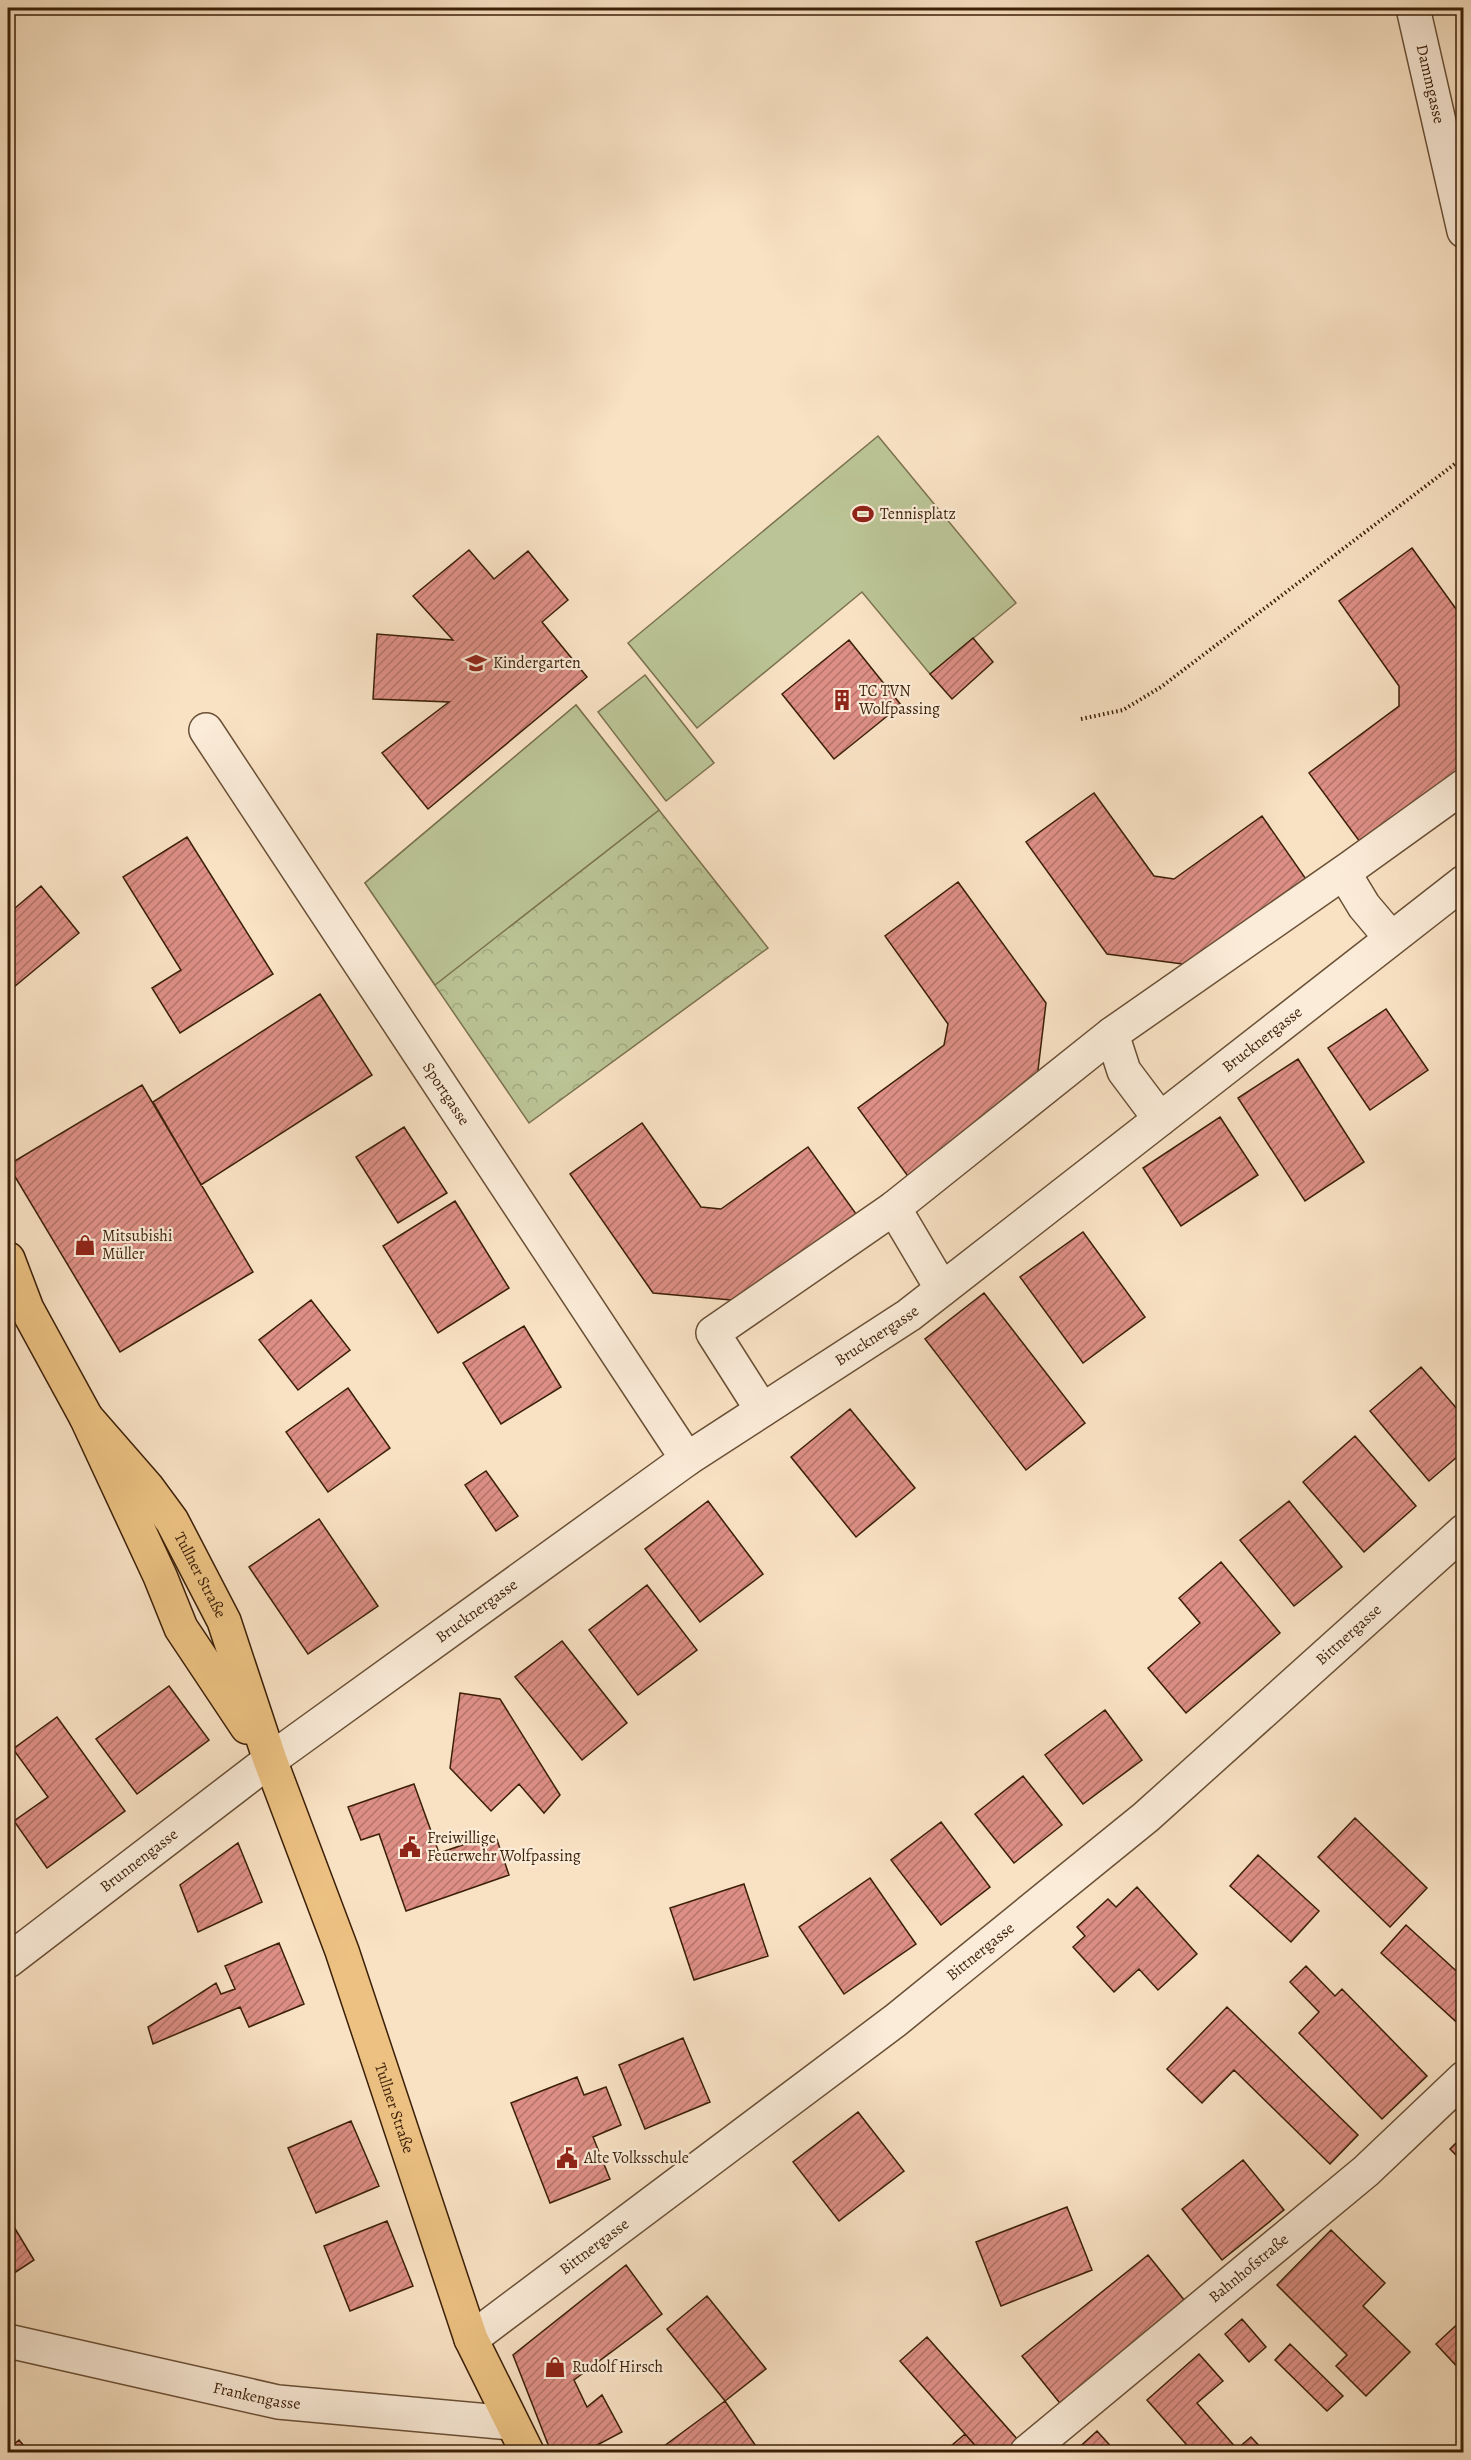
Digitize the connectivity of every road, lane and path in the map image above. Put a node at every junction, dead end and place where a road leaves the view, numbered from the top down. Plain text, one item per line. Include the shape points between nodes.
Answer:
1 (1413, 8) edge
2 (1464, 231) edge
3 (1464, 457) edge
4 (1081, 719) dead end
5 (206, 730) dead end
6 (1464, 786) edge
7 (1344, 873) junction
8 (1464, 882) edge
9 (1391, 938) junction
10 (1112, 1034) junction
11 (1160, 1119) junction
12 (894, 1208) junction
13 (8, 1259) edge
14 (942, 1289) junction
15 (762, 1410) junction
16 (687, 1459) junction
17 (1464, 1531) edge
18 (270, 1760) junction
19 (8, 1961) edge
20 (1464, 2078) edge
21 (471, 2339) junction
22 (8, 2341) edge
23 (511, 2423) junction
24 (527, 2452) edge
25 (1027, 2452) edge

1 - 2 street, Dammgasse
3 - 4 path via 1161,687 1123,710
5 - 16 street, Sportgasse
6 - 7 street
7 - 9 street via 1364,906
7 - 10 street
8 - 9 street, Brucknergasse
9 - 11 street, Brucknergasse
10 - 11 street via 1124,1071
10 - 12 street
11 - 14 street, Brucknergasse
12 - 14 street
12 - 15 street via 713,1334
13 - 18 main road, Tullner Straße via 27,1309 86,1417 181,1628
14 - 15 street, Brucknergasse via 909,1315
15 - 16 street, Brucknergasse
16 - 18 street, Brucknergasse
17 - 21 street, Bittnergasse via 1146,1817 1026,1915 896,2020
18 - 19 street, Brunnengasse
18 - 21 main road, Tullner Straße via 342,1951
20 - 25 street, Bahnhofstraße via 1366,2171
21 - 23 main road, Tullner Straße
22 - 23 street, Frankengasse via 278,2402
23 - 24 main road, Tullner Straße

